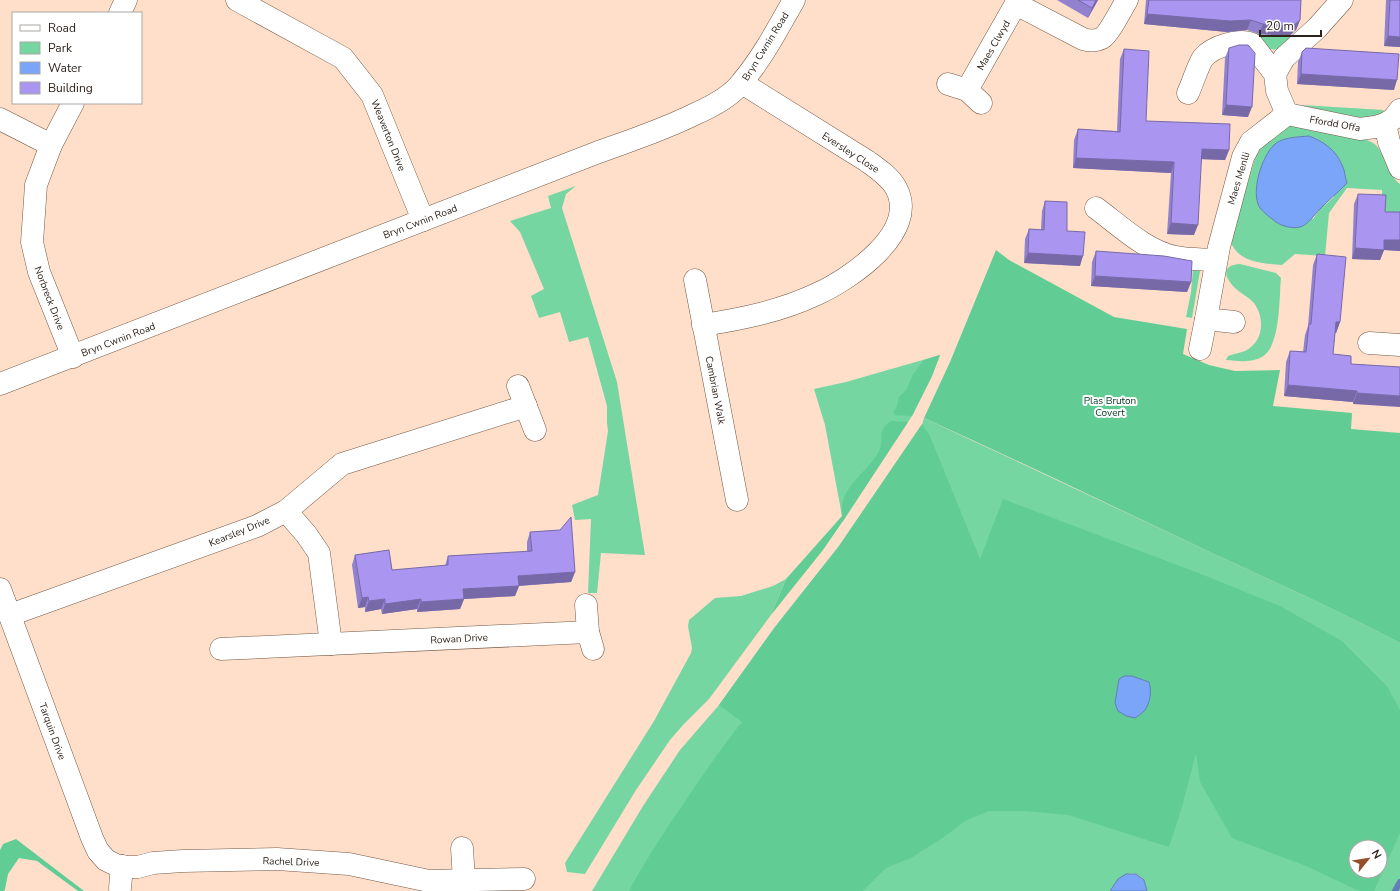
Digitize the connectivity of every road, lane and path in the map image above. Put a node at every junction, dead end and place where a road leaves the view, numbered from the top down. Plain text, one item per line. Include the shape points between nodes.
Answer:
1 (126, 0) edge
2 (794, 0) edge
3 (1127, 0) edge
4 (1342, 0) edge
5 (245, 2) edge
6 (1018, 2) edge
7 (120, 12) edge
8 (1275, 74) junction
9 (742, 83) junction
10 (965, 93) dead end
11 (1188, 93) dead end
12 (72, 104) edge
13 (1287, 114) junction
14 (1393, 117) edge
15 (0, 119) edge
16 (51, 145) junction
17 (1400, 168) edge
18 (1096, 208) dead end
19 (423, 220) junction
20 (1216, 260) junction
21 (695, 280) dead end
22 (1206, 319) junction
23 (1234, 322) dead end
24 (703, 325) junction
25 (1369, 343) dead end
26 (1400, 345) edge
27 (1200, 348) dead end
28 (73, 357) junction
29 (0, 384) edge
30 (535, 430) dead end
31 (737, 500) dead end
32 (286, 510) junction
33 (0, 589) edge
34 (586, 605) dead end
35 (10, 616) junction
36 (330, 644) junction
37 (221, 649) dead end
38 (462, 848) dead end
39 (119, 873) joint
40 (524, 879) dead end
41 (464, 880) junction

1 - 7 street
2 - 9 street, Bryn Cwnin Road
3 - 6 street via 1107,33 1102,38 1089,41
4 - 8 street via 1317,28 1284,58
5 - 19 street, Weaverton Drive via 343,58 372,95
6 - 10 street, Maes Clwyd
8 - 11 street via 1252,44 1246,41 1233,42 1203,58
8 - 13 street via 1277,91
9 - 19 street, Bryn Cwnin Road via 707,109 668,127
9 - 24 street, Eversley Close via 868,161 885,175 896,188 900,200 900,214 887,242 862,267 844,279 817,294 786,306 739,320
12 - 16 street, Norbreck Drive
13 - 14 street, Ffordd Offa via 1360,129 1375,127
13 - 20 street, Maes Menlli via 1250,142 1243,157
14 - 17 street, Ffordd Offa via 1389,142
15 - 16 street
16 - 28 street, Norbreck Drive via 36,186 32,242 39,272
18 - 20 street via 1155,250 1176,257
19 - 28 street, Bryn Cwnin Road
20 - 22 street, Maes Menlli
21 - 24 street, Cambrian Walk
22 - 23 street
22 - 27 street, Maes Menlli
24 - 31 street, Cambrian Walk
25 - 26 street
28 - 29 street, Bryn Cwnin Road
30 - 32 street, Kearsley Drive via 522,396 342,464
32 - 35 street, Kearsley Drive via 257,526
32 - 36 street via 319,553
33 - 35 street, Tarquin Drive
34 - 36 street, Rowan Drive via 590,640
35 - 39 street, Tarquin Drive via 92,838 98,851
36 - 37 street, Rowan Drive
38 - 41 street
39 - 41 street, Rachel Drive via 153,863 277,859 349,864 429,881
40 - 41 street, Rachel Drive

